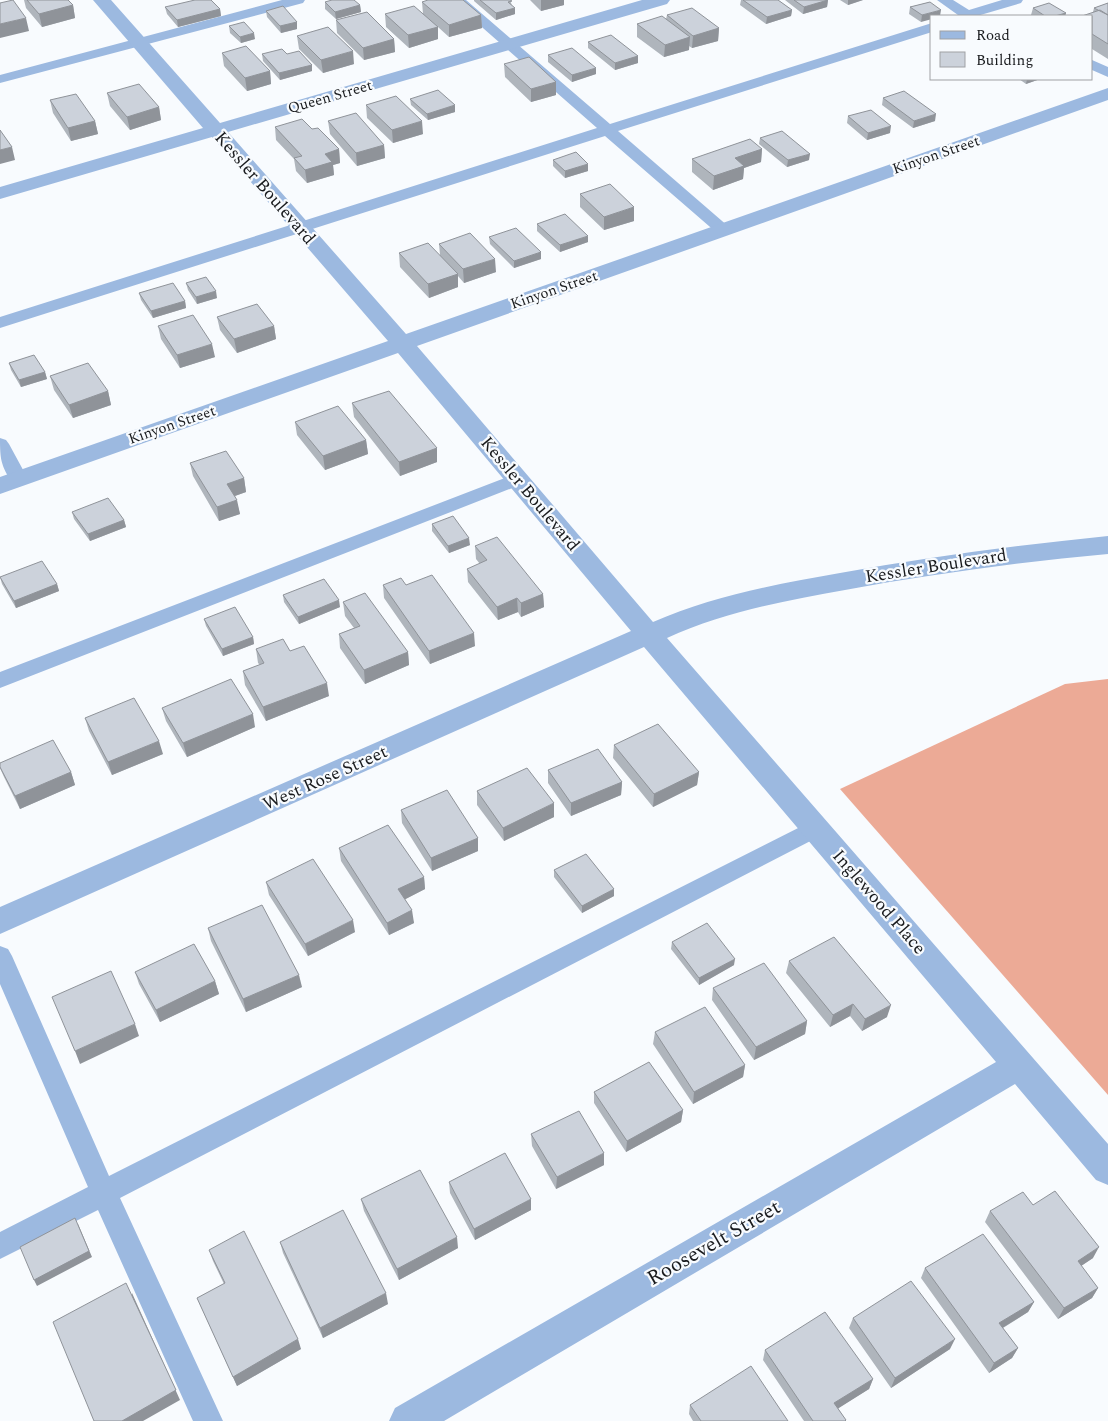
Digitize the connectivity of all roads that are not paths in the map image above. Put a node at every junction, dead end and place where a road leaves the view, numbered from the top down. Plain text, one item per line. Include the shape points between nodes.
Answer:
1 (102, 0) edge
2 (298, 0) edge
3 (458, 0) edge
4 (660, 0) edge
5 (944, 0) edge
6 (1016, 0) edge
7 (994, 7) junction
8 (965, 15) edge
9 (969, 15) edge
10 (1007, 15) edge
11 (930, 28) edge
12 (138, 42) junction
13 (508, 44) junction
14 (1093, 65) edge
15 (1108, 73) edge
16 (0, 79) edge
17 (1108, 94) edge
18 (215, 130) junction
19 (610, 131) junction
20 (0, 193) edge
21 (300, 228) junction
22 (723, 230) junction
23 (0, 323) edge
24 (402, 343) junction
25 (0, 444) edge
26 (518, 479) junction
27 (10, 482) edge
28 (1108, 544) edge
29 (649, 635) junction
30 (0, 680) edge
31 (816, 828) junction
32 (0, 921) edge
33 (0, 956) edge
34 (1019, 1065) junction
35 (1108, 1168) edge
36 (104, 1194) junction
37 (0, 1246) edge
38 (208, 1421) edge
39 (408, 1421) edge

1 - 12 street, Kessler Boulevard
2 - 12 lane
3 - 13 lane
4 - 13 street, Queen Street
5 - 8 lane
6 - 7 lane
7 - 9 lane
7 - 10 lane
11 - 19 lane
12 - 16 lane
12 - 18 street, Kessler Boulevard
13 - 18 street, Queen Street
13 - 19 lane
14 - 15 lane
17 - 22 street, Kinyon Street
18 - 20 street, Queen Street
18 - 21 street, Kessler Boulevard
19 - 21 lane
19 - 22 lane
21 - 23 lane
21 - 24 street, Kessler Boulevard
22 - 24 street, Kinyon Street
24 - 26 street, Kessler Boulevard
24 - 27 street, Kinyon Street
25 - 27 lane
26 - 29 street, Kessler Boulevard
26 - 30 lane
28 - 29 street, Kessler Boulevard via 1016,554 761,596 684,619
29 - 31 street, Inglewood Place
29 - 32 street, West Rose Street
31 - 34 street, Inglewood Place
31 - 36 lane
33 - 36 lane
34 - 35 street, Inglewood Place
34 - 39 street, Roosevelt Street
36 - 37 lane
36 - 38 lane

